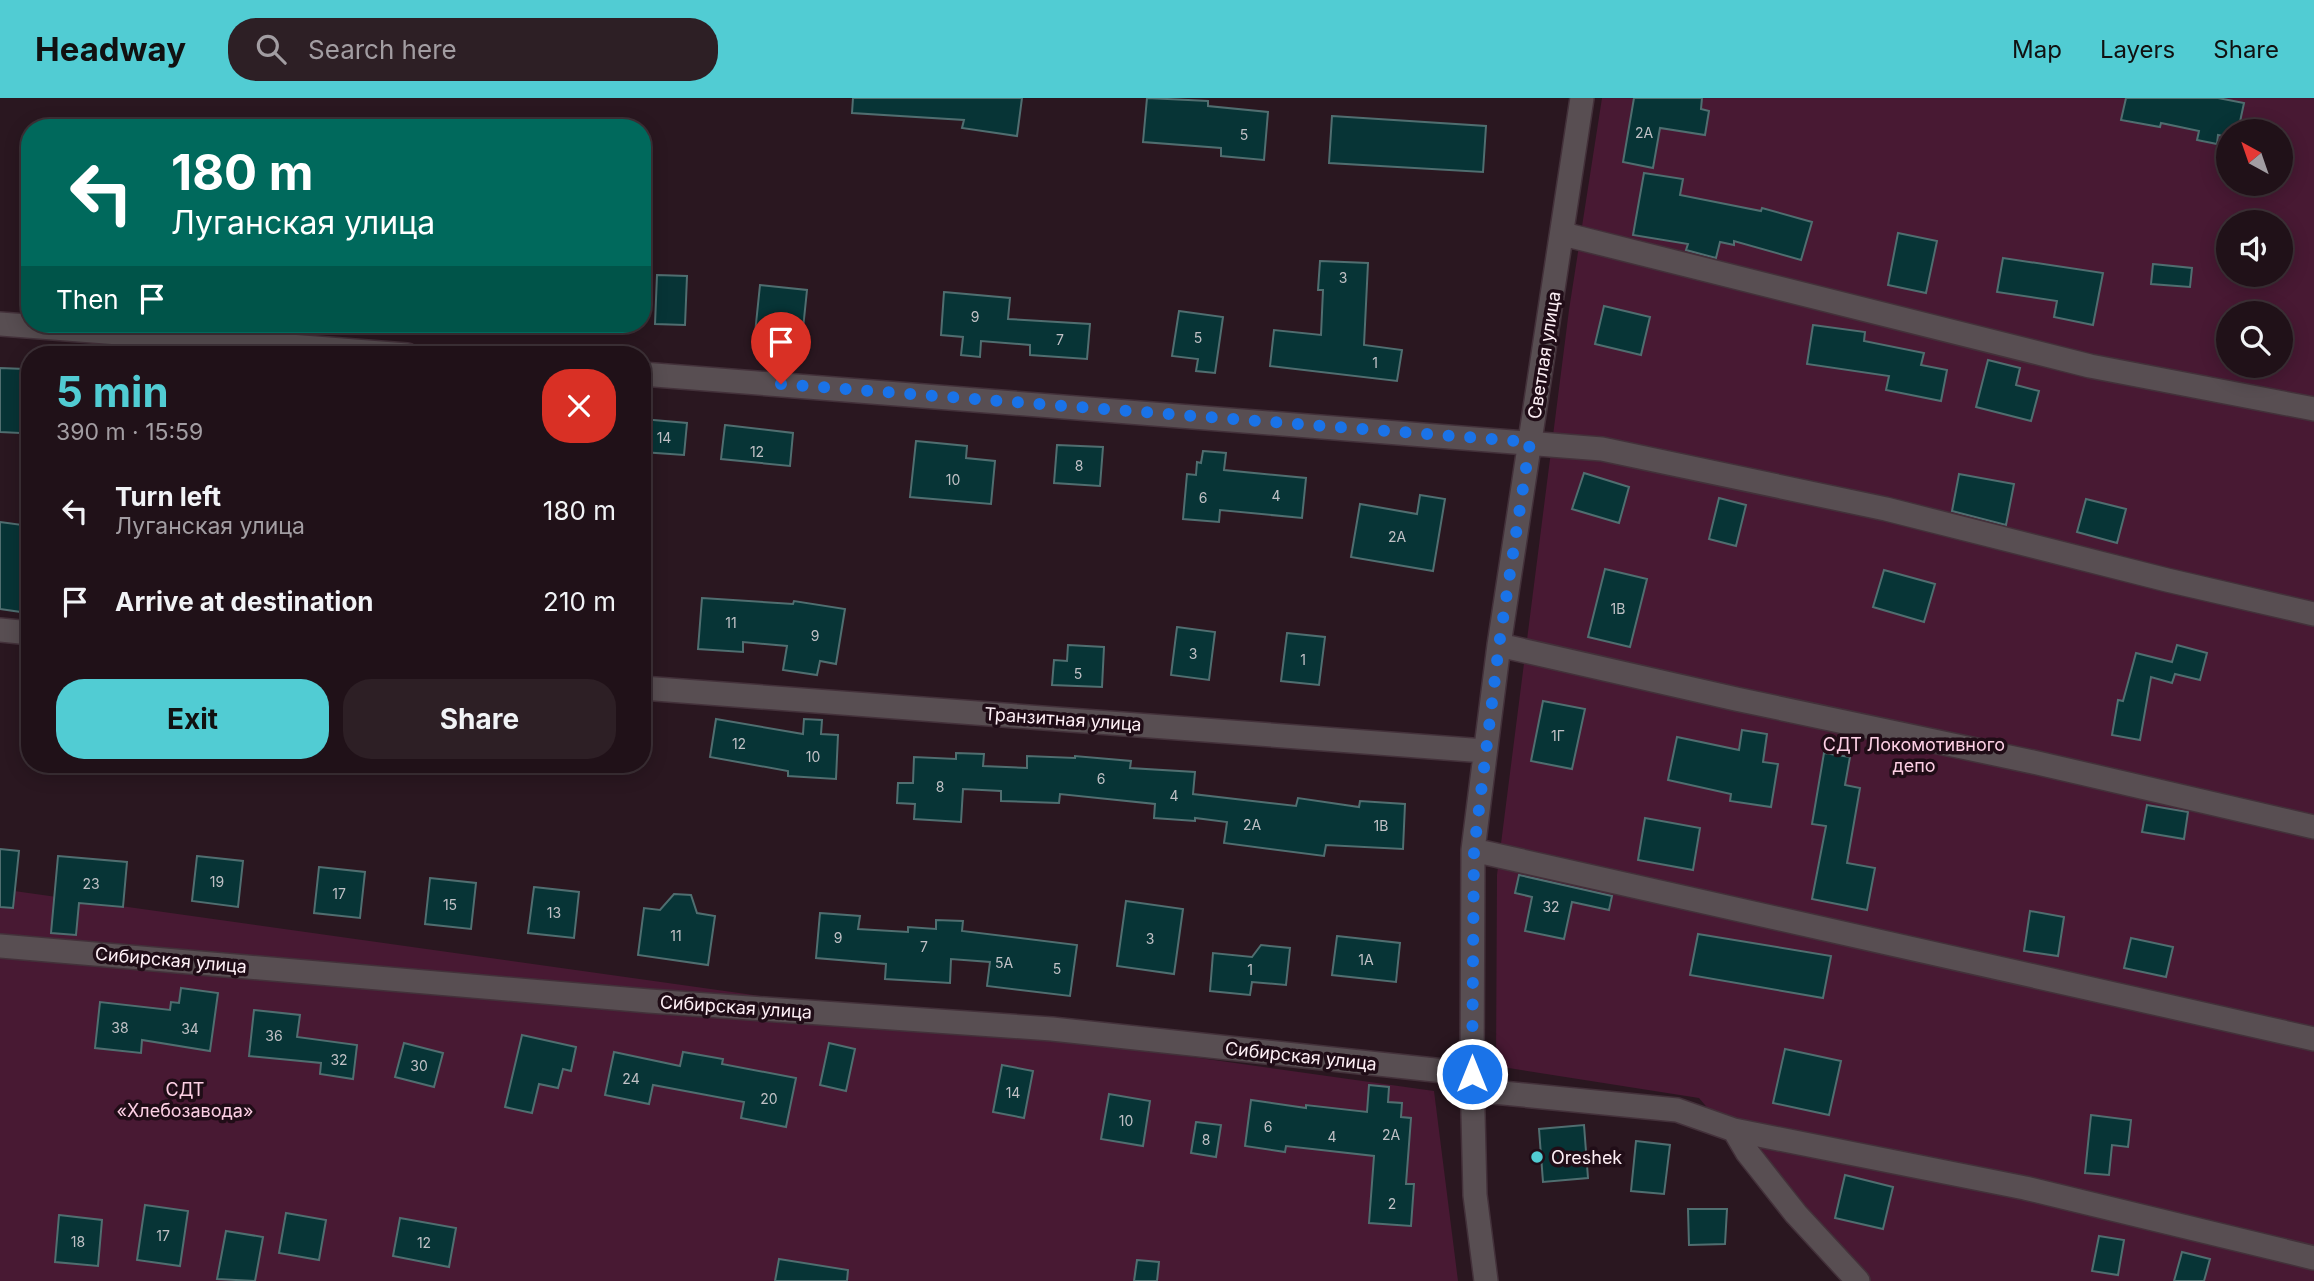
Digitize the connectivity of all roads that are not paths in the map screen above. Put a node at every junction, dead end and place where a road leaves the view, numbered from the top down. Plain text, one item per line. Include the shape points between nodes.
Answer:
1 (1581, 98) edge
2 (1563, 234) junction
3 (0, 324) edge
4 (21, 326) edge
5 (118, 333) edge
6 (289, 346) edge
7 (651, 374) edge
8 (2314, 409) edge
9 (1530, 442) junction
10 (2314, 614) edge
11 (0, 630) edge
12 (21, 632) edge
13 (1499, 645) junction
14 (651, 689) edge
15 (1485, 751) junction
16 (2314, 827) edge
17 (1474, 850) junction
18 (0, 946) edge
19 (2314, 1039) edge
20 (1472, 1082) junction
21 (1734, 1129) junction
22 (2314, 1258) edge
23 (1486, 1281) edge
24 (1858, 1281) edge

1 - 2 street, Светлая улица
2 - 8 street via 2090,366
2 - 9 street, Светлая улица
3 - 4 street
5 - 6 street
7 - 9 street
9 - 10 street via 1602,449 1886,509
9 - 13 street, Светлая улица
11 - 12 street
13 - 15 street, Светлая улица
13 - 16 street
14 - 15 street, Транзитная улица
15 - 17 street, Светлая улица
17 - 19 street
17 - 20 street, Светлая улица
18 - 20 street, Сибирская улица via 635,1000 1052,1029
20 - 21 street, Сибирская улица via 1677,1110
20 - 23 street, Светлая улица via 1475,1195
21 - 22 street, Сибирская улица via 2025,1188
21 - 24 street via 1796,1214

